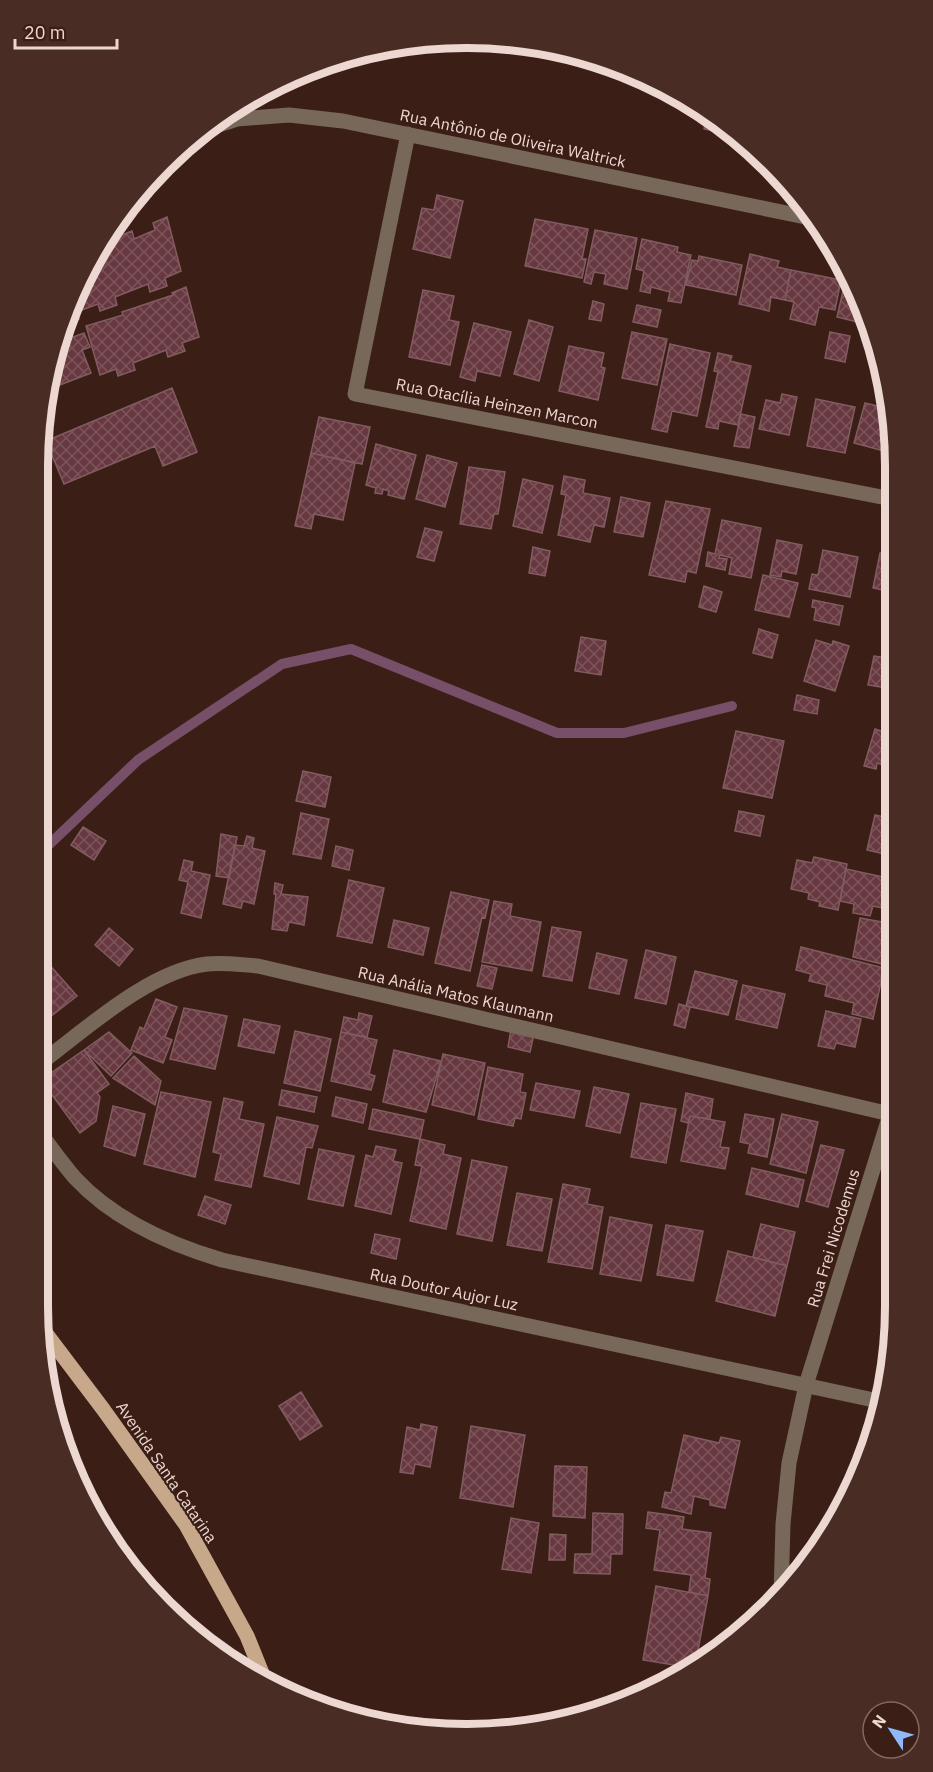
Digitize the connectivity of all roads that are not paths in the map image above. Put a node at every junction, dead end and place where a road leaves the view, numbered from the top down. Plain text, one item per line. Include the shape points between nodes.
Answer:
1 (231, 121) edge
2 (408, 134) junction
3 (802, 216) edge
4 (885, 498) edge
5 (48, 1058) edge
6 (885, 1106) edge
7 (885, 1131) edge
8 (48, 1143) edge
9 (50, 1338) edge
10 (806, 1385) junction
11 (874, 1400) edge
12 (781, 1581) edge
13 (261, 1670) edge

1 - 2 street, Rua Antônio de Oliveira Waltrick via 289,115
2 - 3 street, Rua Antônio de Oliveira Waltrick
2 - 4 street, Rua Otacília Heinzen Marcon via 356,393
5 - 6 street, Rua Anália Matos Klaumann via 137,991 175,972 207,963 258,966
7 - 10 street, Rua Frei Nicodemus
8 - 10 street, Rua Doutor Aujor Luz via 76,1178 109,1207 144,1230 185,1249
9 - 13 main road, Avenida Santa Catarina via 186,1525 247,1636
10 - 11 street, Rua Doutor Aujor Luz
10 - 12 street, Rua Frei Nicodemus via 789,1463

